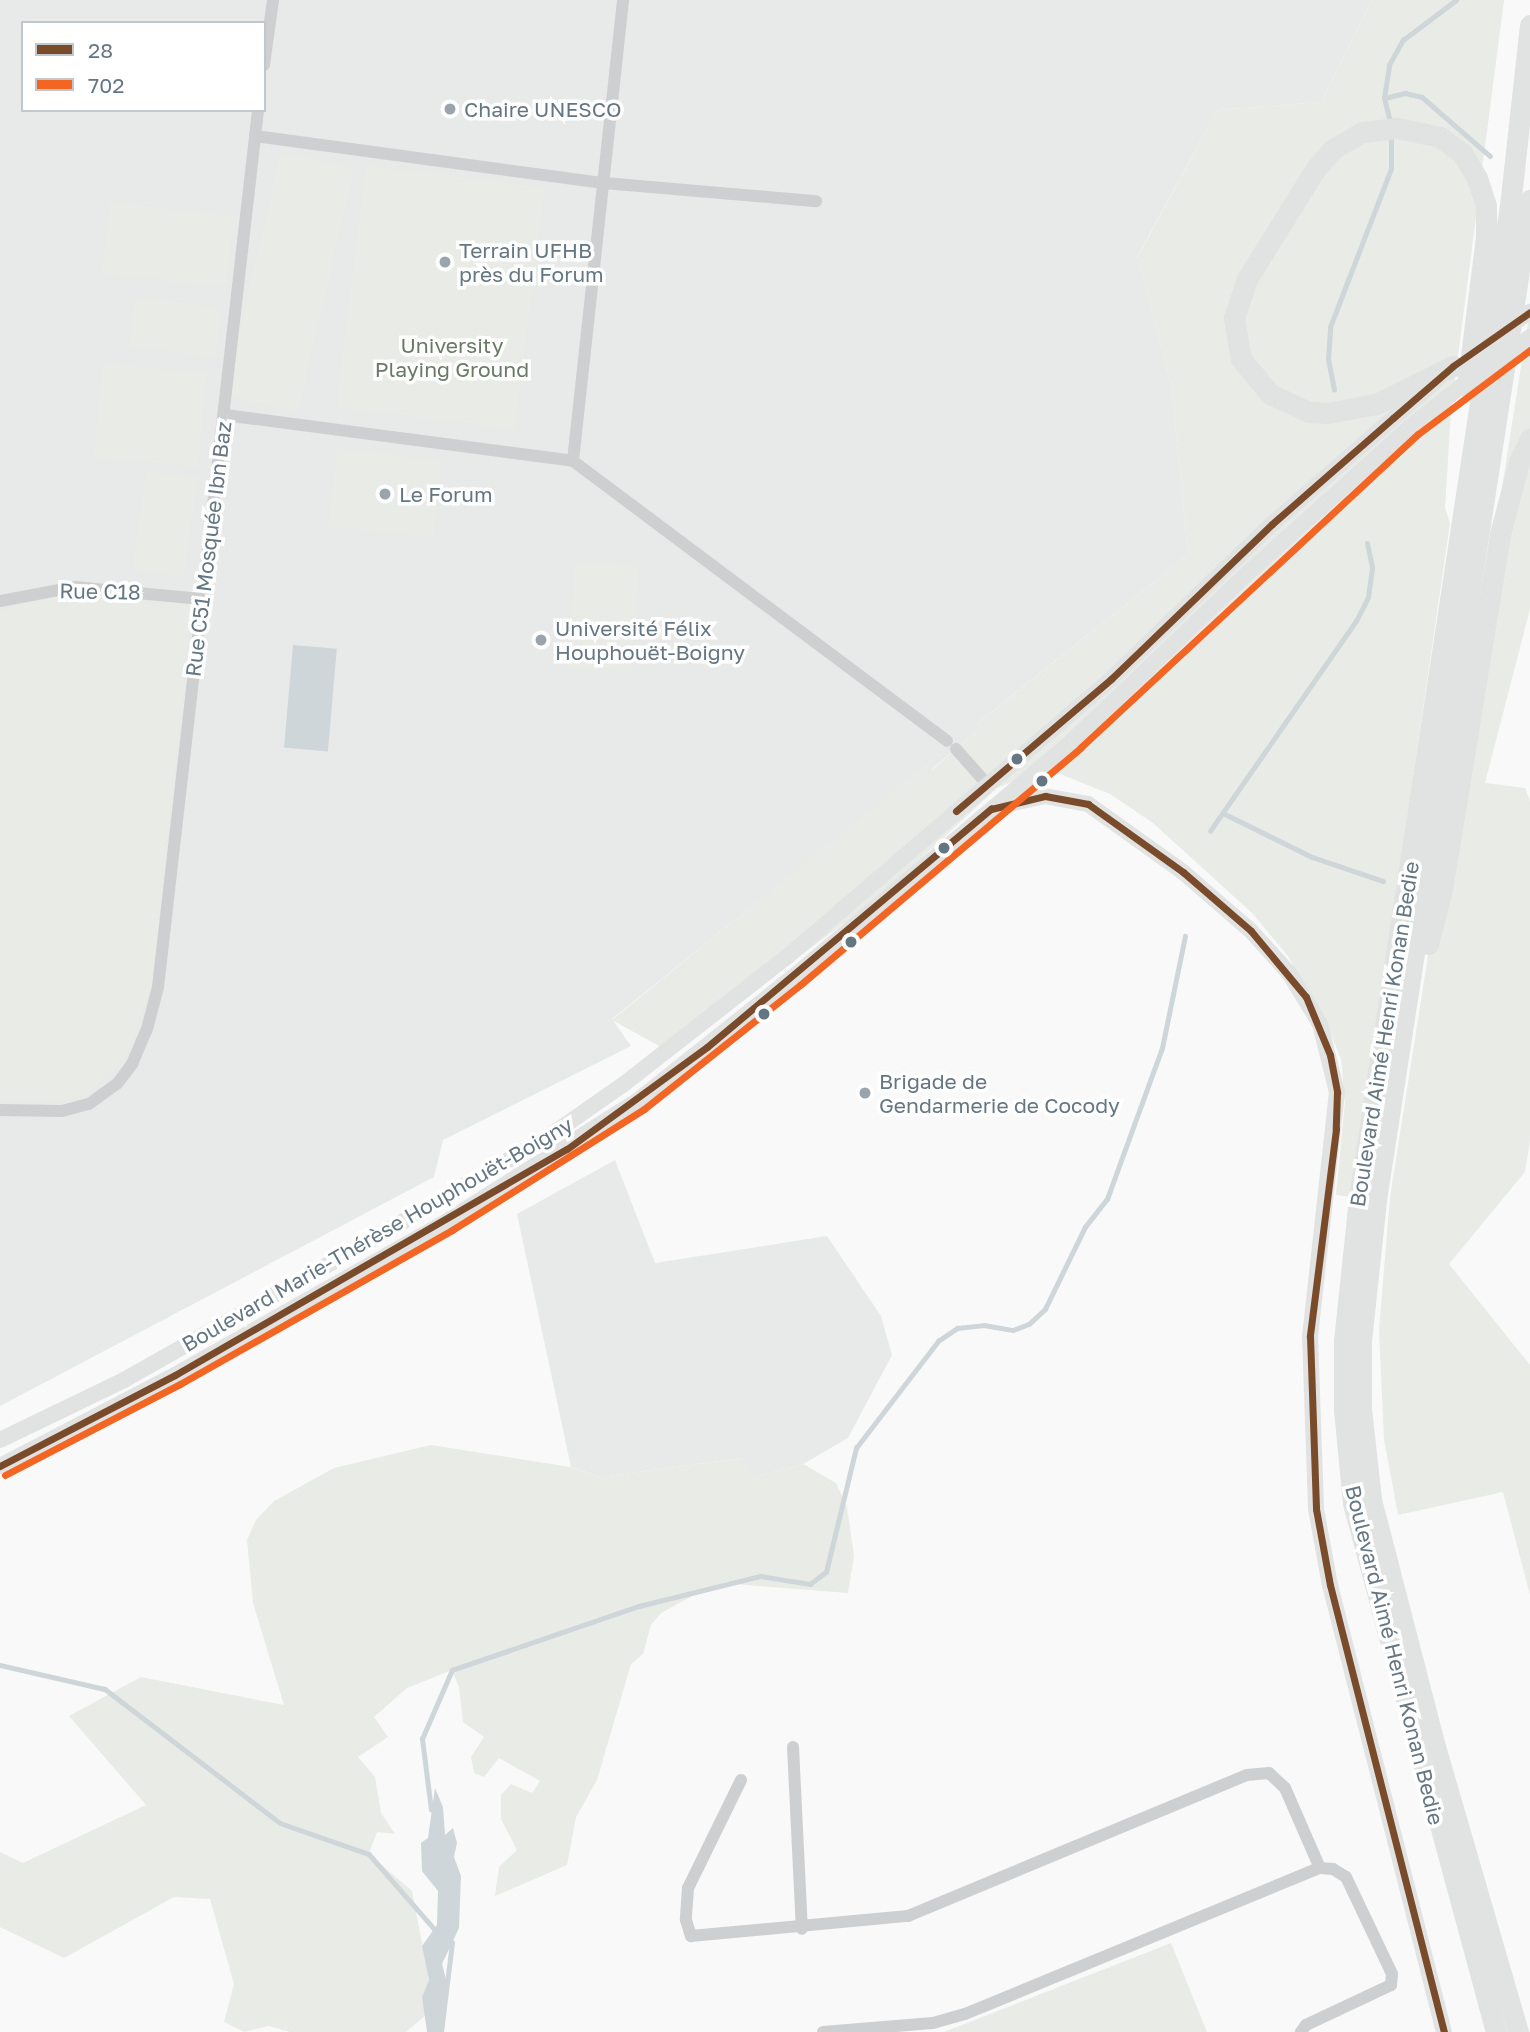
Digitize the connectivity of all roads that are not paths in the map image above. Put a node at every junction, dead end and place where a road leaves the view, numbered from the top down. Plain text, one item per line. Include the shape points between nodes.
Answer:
1 (273, 0) edge
2 (623, 0) edge
3 (1530, 25) edge
4 (266, 51) edge
5 (258, 112) edge
6 (255, 136) junction
7 (604, 183) junction
8 (1530, 200) edge
9 (816, 201) dead end
10 (1529, 216) edge
11 (1530, 312) edge
12 (1530, 337) edge
13 (1453, 366) junction
14 (225, 415) junction
15 (1530, 438) edge
16 (573, 461) junction
17 (1457, 531) junction
18 (201, 598) junction
19 (0, 601) edge
20 (987, 784) junction
21 (990, 809) junction
22 (1398, 1072) junction
23 (0, 1110) edge
24 (0, 1440) edge
25 (0, 1466) edge
26 (793, 1747) dead end
27 (741, 1780) dead end
28 (1320, 1868) junction
29 (802, 1929) junction
30 (823, 2032) edge
31 (1301, 2032) edge
32 (1444, 2032) edge
33 (1496, 2032) edge
34 (1518, 2032) edge

1 - 4 street
2 - 7 street
3 - 17 highway, Boulevard Aimé Henri Konan Bedie via 1510,206
5 - 6 street, Rue C51 Mosquée Ibn Baz
6 - 7 street
6 - 14 street, Rue C51 Mosquée Ibn Baz
7 - 9 street
7 - 16 street
8 - 10 highway, Boulevard Aimé Henri Konan Bedie
10 - 22 highway, Boulevard Aimé Henri Konan Bedie
11 - 13 main road, Boulevard Marie-Thérèse Houphouët-Boigny
12 - 21 main road, Boulevard Marie-Thérèse Houphouët-Boigny via 1454,390 1249,572 1073,740
13 - 17 highway via 1358,410 1309,412 1270,394 1241,359 1235,338 1238,297 1316,168 1348,138 1392,128 1440,137 1462,153 1486,206 1452,502
13 - 20 main road, Boulevard Marie-Thérèse Houphouët-Boigny via 1272,524 1111,679
14 - 16 street
14 - 18 street, Rue C51 Mosquée Ibn Baz
15 - 22 highway via 1519,461 1500,534 1442,889
16 - 20 street via 951,745
17 - 33 highway, Boulevard Aimé Henri Konan Bedie via 1351,1254 1344,1410 1353,1503
18 - 19 street, Rue C18 via 74,587
18 - 23 street, Rue C51 Mosquée Ibn Baz via 158,987 142,1041 117,1084 89,1104 62,1111
20 - 24 main road, Boulevard Marie-Thérèse Houphouët-Boigny via 741,994 548,1137 124,1380
21 - 25 main road, Boulevard Marie-Thérèse Houphouët-Boigny via 707,1047 567,1149 187,1368
21 - 32 main road via 1045,796 1088,804 1183,872 1251,931 1289,973 1320,1024 1337,1092 1310,1336 1316,1509 1330,1585
22 - 34 highway, Boulevard Aimé Henri Konan Bedie via 1368,1256 1361,1341 1361,1409 1371,1499 1430,1730
26 - 29 street
27 - 29 street via 688,1888 687,1930 700,1938
28 - 29 street via 1285,1788 1269,1773 1247,1774 908,1916
28 - 30 street via 965,2014 933,2023
28 - 31 street via 1346,1877 1392,1974 1391,1984 1306,2025

